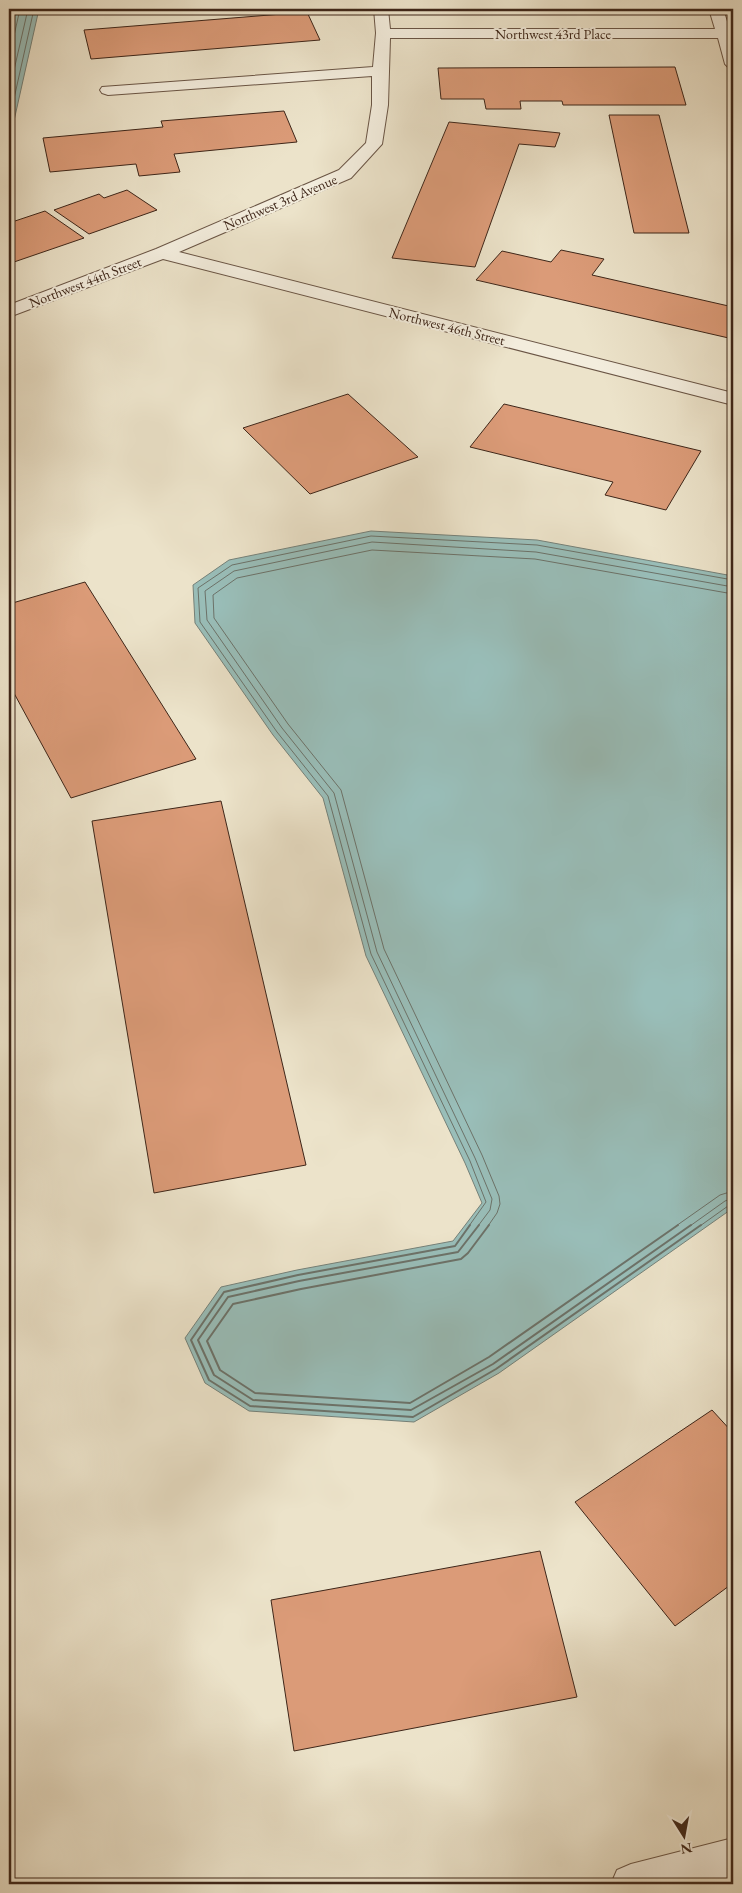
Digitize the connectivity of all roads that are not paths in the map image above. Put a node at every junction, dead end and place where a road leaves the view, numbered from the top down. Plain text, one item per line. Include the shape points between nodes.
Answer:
1 (381, 9) edge
2 (716, 9) edge
3 (383, 33) junction
4 (724, 34) junction
5 (733, 64) edge
6 (380, 71) junction
7 (108, 90) dead end
8 (162, 253) junction
9 (9, 311) edge
10 (733, 399) edge
11 (733, 1858) edge
12 (631, 1884) edge

1 - 3 street, Northwest 3rd Avenue
2 - 4 street
3 - 4 street, Northwest 43rd Place
3 - 6 street, Northwest 3rd Avenue
4 - 5 street
6 - 7 street
6 - 8 street, Northwest 3rd Avenue via 380,105 374,144 345,174
8 - 9 street, Northwest 44th Street
8 - 10 street, Northwest 46th Street
11 - 12 street

